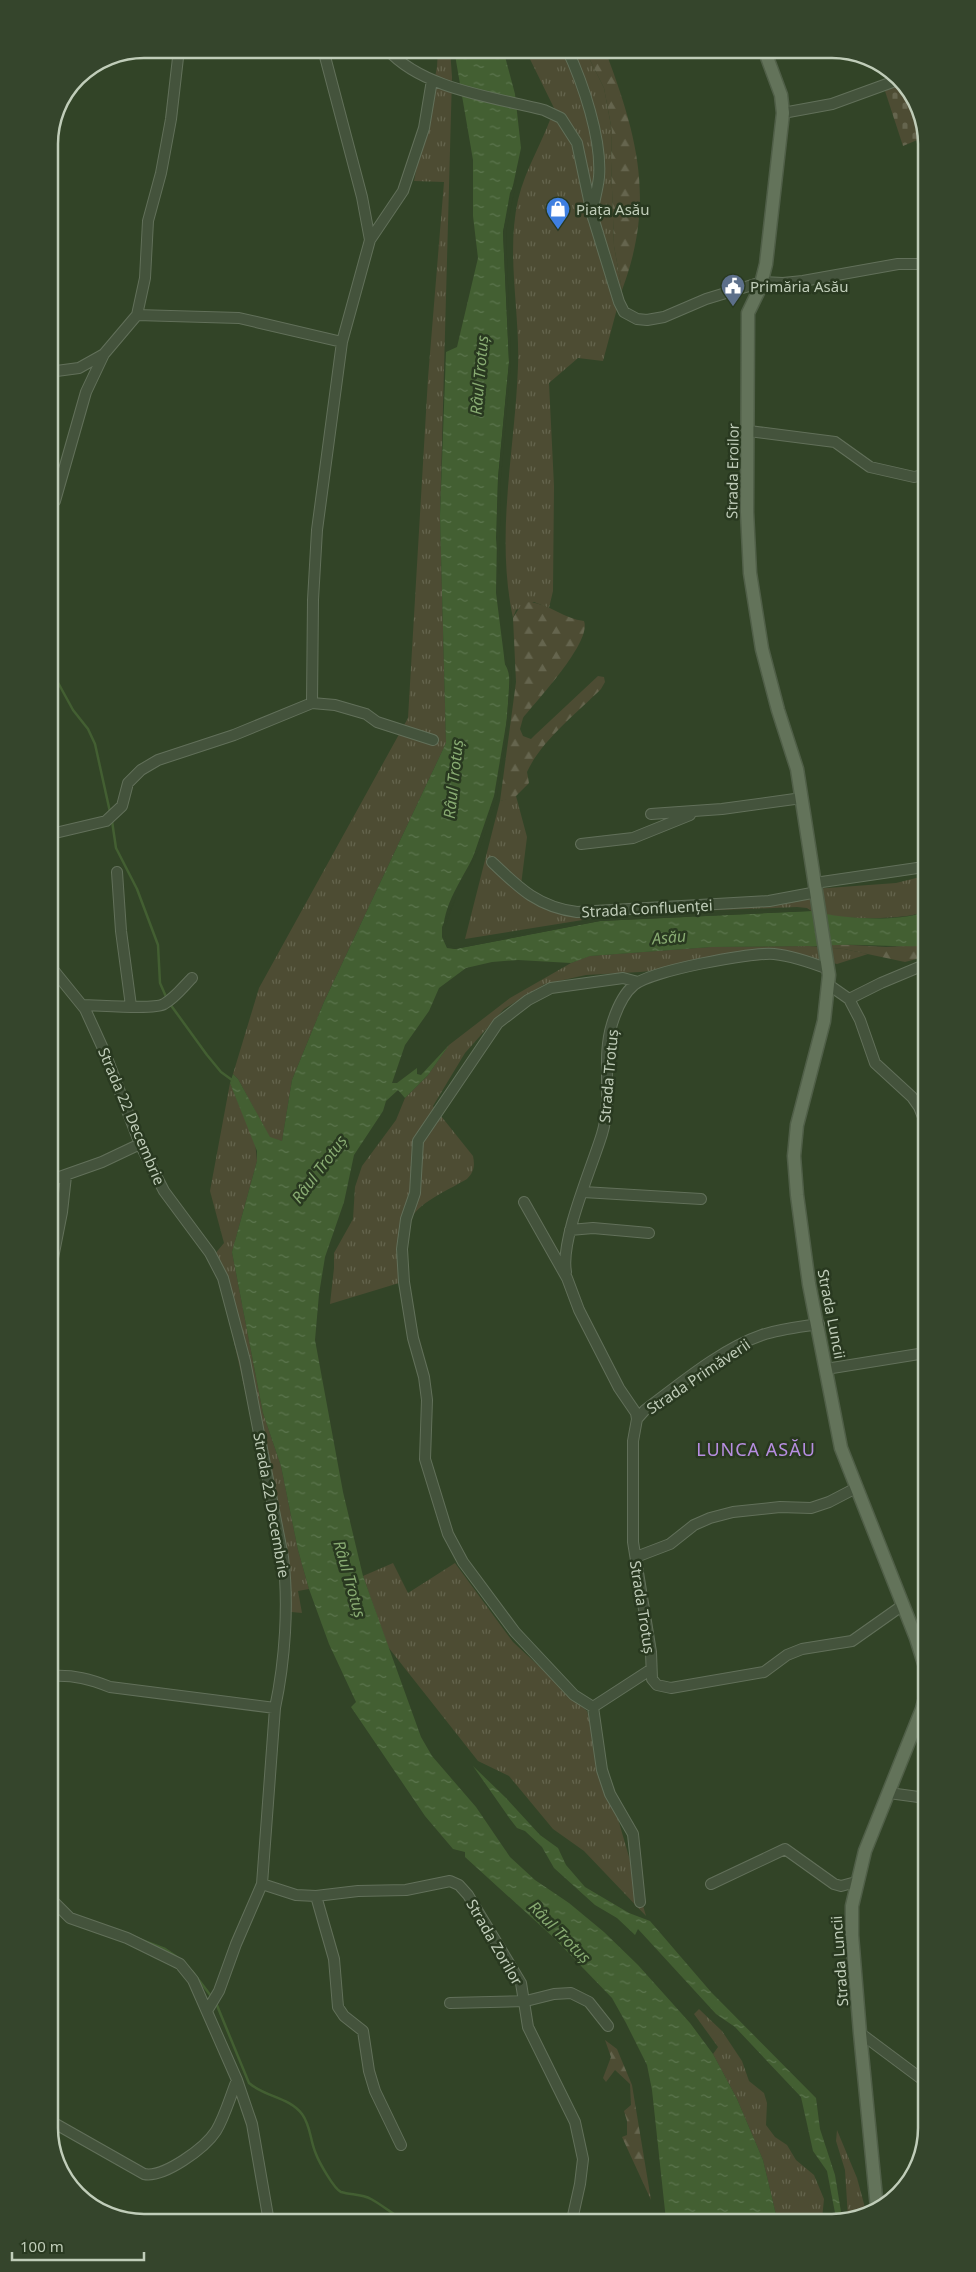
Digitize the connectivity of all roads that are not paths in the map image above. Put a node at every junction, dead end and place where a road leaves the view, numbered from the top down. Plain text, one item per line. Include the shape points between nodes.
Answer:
1 (178, 58) edge
2 (325, 58) edge
3 (394, 58) edge
4 (571, 58) edge
5 (767, 58) edge
6 (432, 80) junction
7 (892, 82) edge
8 (783, 113) junction
9 (592, 214) junction
10 (370, 240) junction
11 (918, 264) edge
12 (762, 282) junction
13 (137, 315) junction
14 (342, 342) junction
15 (104, 354) junction
16 (58, 371) edge
17 (749, 431) junction
18 (918, 476) edge
19 (58, 490) edge
20 (312, 703) junction
21 (433, 740) dead end
22 (802, 798) junction
23 (708, 811) junction
24 (651, 814) dead end
25 (58, 832) edge
26 (581, 844) dead end
27 (492, 862) dead end
28 (918, 869) edge
29 (117, 872) dead end
30 (816, 888) junction
31 (826, 952) joint
32 (918, 968) edge
33 (828, 969) junction
34 (58, 976) edge
35 (192, 978) dead end
36 (638, 982) junction
37 (829, 984) junction
38 (849, 999) junction
39 (82, 1005) junction
40 (131, 1006) junction
41 (918, 1106) edge
42 (140, 1144) junction
43 (66, 1176) junction
44 (58, 1178) edge
45 (583, 1192) junction
46 (701, 1199) dead end
47 (524, 1202) dead end
48 (570, 1230) junction
49 (58, 1232) edge
50 (649, 1233) dead end
51 (566, 1278) junction
52 (819, 1324) junction
53 (918, 1355) edge
54 (826, 1369) junction
55 (637, 1419) junction
56 (856, 1488) junction
57 (636, 1557) junction
58 (903, 1605) junction
59 (918, 1647) edge
60 (650, 1670) junction
61 (58, 1676) edge
62 (594, 1707) junction
63 (275, 1708) junction
64 (918, 1723) edge
65 (889, 1793) junction
66 (918, 1797) edge
67 (856, 1882) junction
68 (262, 1884) junction
69 (711, 1884) dead end
70 (316, 1896) junction
71 (640, 1902) dead end
72 (58, 1906) edge
73 (526, 2001) junction
74 (450, 2003) dead end
75 (212, 2004) junction
76 (608, 2026) dead end
77 (860, 2034) junction
78 (918, 2076) edge
79 (237, 2080) junction
80 (58, 2125) edge
81 (401, 2145) dead end
82 (876, 2202) edge
83 (268, 2214) edge
84 (573, 2214) edge

1 - 13 street via 171,119 148,221 145,278
2 - 10 street
3 - 6 street
4 - 9 street via 580,78 598,150 599,177
5 - 8 main road, Strada Eroilor via 781,95
6 - 9 street via 544,110 561,118 577,143
6 - 10 street via 424,128 403,191
7 - 8 street via 832,104
8 - 12 main road, Strada Eroilor
9 - 12 street via 619,302 624,312 636,319 664,317
10 - 14 street
11 - 12 street via 898,264 796,282
12 - 17 main road, Strada Eroilor via 748,313
13 - 14 street via 239,318
13 - 15 street
14 - 20 street via 317,530
15 - 16 street via 79,368
15 - 19 street via 86,392
17 - 18 street via 835,442 870,466
17 - 22 main road, Strada Eroilor via 748,550 758,630 778,710 795,757
20 - 21 street via 366,714 377,722
20 - 25 street via 234,736 158,760 128,783 122,806 106,821
22 - 23 street
22 - 30 main road, Strada Eroilor
23 - 24 street
23 - 26 street via 633,838
27 - 30 street, Strada Confluenței via 519,888 542,903 577,912 769,902
28 - 30 street, Strada Confluenței
29 - 40 street
30 - 31 main road, Strada Eroilor
31 - 33 main road, Strada Luncii
32 - 38 street
33 - 36 street, Strada Trotuș via 772,954 660,973
33 - 37 main road, Strada Luncii
34 - 39 street, Strada 22 Decembrie
35 - 40 street via 162,1005
36 - 45 street, Strada Trotuș via 626,994 611,1026 603,1131
36 - 62 street via 623,978 551,988 528,1000 498,1024 418,1141 415,1193 406,1219 402,1249 413,1338 427,1400 425,1459 448,1534 462,1562 515,1632 574,1695
37 - 38 street
37 - 52 main road, Strada Luncii via 824,1021 797,1125 794,1156 809,1284
38 - 41 street via 875,1063 912,1096
39 - 40 street
39 - 42 street, Strada 22 Decembrie via 105,1053
42 - 43 street
42 - 63 street, Strada 22 Decembrie via 164,1191 210,1253 223,1278 245,1361 287,1586
43 - 44 street
43 - 49 street
45 - 46 street
45 - 48 street, Strada Trotuș
47 - 51 street, Strada Trotuș
48 - 50 street via 593,1228
48 - 51 street, Strada Trotuș
51 - 55 street, Strada Trotuș via 579,1310
52 - 54 main road, Strada Luncii
52 - 55 street, Strada Primăverii via 750,1339 714,1361
53 - 54 street
54 - 56 main road, Strada Luncii via 838,1437
55 - 57 street, Strada Trotuș via 633,1441 632,1538
56 - 57 street via 810,1508 773,1508 710,1518 670,1544
56 - 58 main road, Strada Luncii
57 - 60 street, Strada Trotuș via 651,1652
58 - 59 main road, Strada Luncii
58 - 60 street, Strada Trotuș via 852,1641 802,1648 764,1672 665,1688 654,1682
60 - 62 street
61 - 63 street via 89,1678 110,1687
62 - 71 street via 602,1770 610,1794 633,1834
63 - 68 street, Strada 22 Decembrie
64 - 65 main road, Strada Luncii
65 - 66 street
65 - 67 main road, Strada Luncii
67 - 69 street via 841,1886 827,1881 785,1849
67 - 77 main road, Strada Luncii via 851,1920
68 - 70 street, Strada Zorilor via 296,1895
68 - 75 street, Strada 22 Decembrie
70 - 73 street, Strada Zorilor via 406,1890 450,1881 459,1885 521,1983
70 - 81 street via 334,1959 338,2007 363,2031 375,2091
72 - 75 street via 70,1918 127,1938 180,1964
73 - 74 street
73 - 76 street via 572,1993 589,2002
73 - 84 street, Strada Zorilor via 528,2027 570,2109 582,2147 582,2169
75 - 79 street
77 - 78 street
77 - 82 main road, Strada Luncii
79 - 80 street via 211,2138 158,2174 144,2174
79 - 83 street via 255,2138

